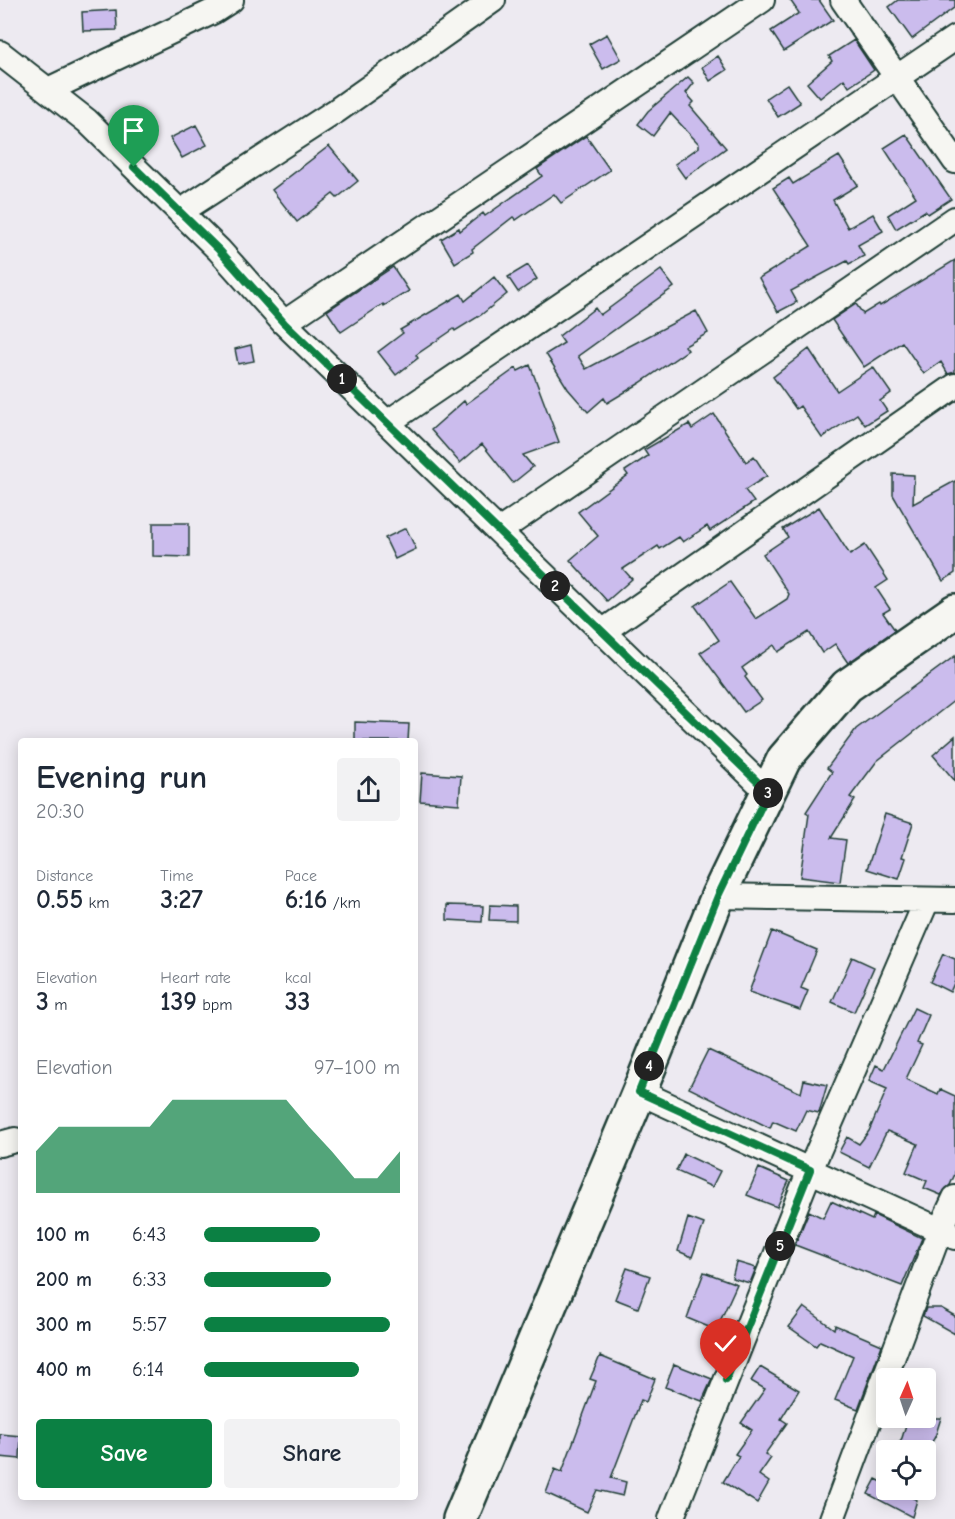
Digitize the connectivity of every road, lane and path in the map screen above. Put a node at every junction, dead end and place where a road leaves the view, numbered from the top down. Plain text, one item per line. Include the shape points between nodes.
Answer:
1 (231, 0) edge
2 (493, 0) edge
3 (762, 0) edge
4 (843, 0) edge
5 (955, 38) edge
6 (0, 52) edge
7 (897, 78) junction
8 (48, 90) junction
9 (955, 161) edge
10 (180, 212) junction
11 (955, 219) edge
12 (284, 323) junction
13 (955, 386) edge
14 (387, 423) junction
15 (499, 531) junction
16 (955, 610) edge
17 (602, 632) junction
18 (768, 792) junction
19 (718, 896) junction
20 (927, 900) junction
21 (955, 900) edge
22 (639, 1092) junction
23 (810, 1170) junction
24 (955, 1198) edge
25 (947, 1233) edge
26 (460, 1519) edge
27 (671, 1519) edge
28 (832, 1519) edge

1 - 8 street
2 - 10 street via 336,111
3 - 12 street
4 - 7 street
5 - 7 street
6 - 8 street
7 - 9 street
7 - 14 street
8 - 10 street via 87,121
10 - 12 street
11 - 15 street
12 - 14 street
13 - 17 street
14 - 15 street
15 - 17 street
16 - 18 main road via 847,686 784,759
17 - 18 street
18 - 19 main road
19 - 20 street
19 - 22 main road
20 - 21 street
20 - 23 street
22 - 23 street
22 - 26 main road
23 - 25 street
23 - 27 street
24 - 25 street
25 - 28 street

